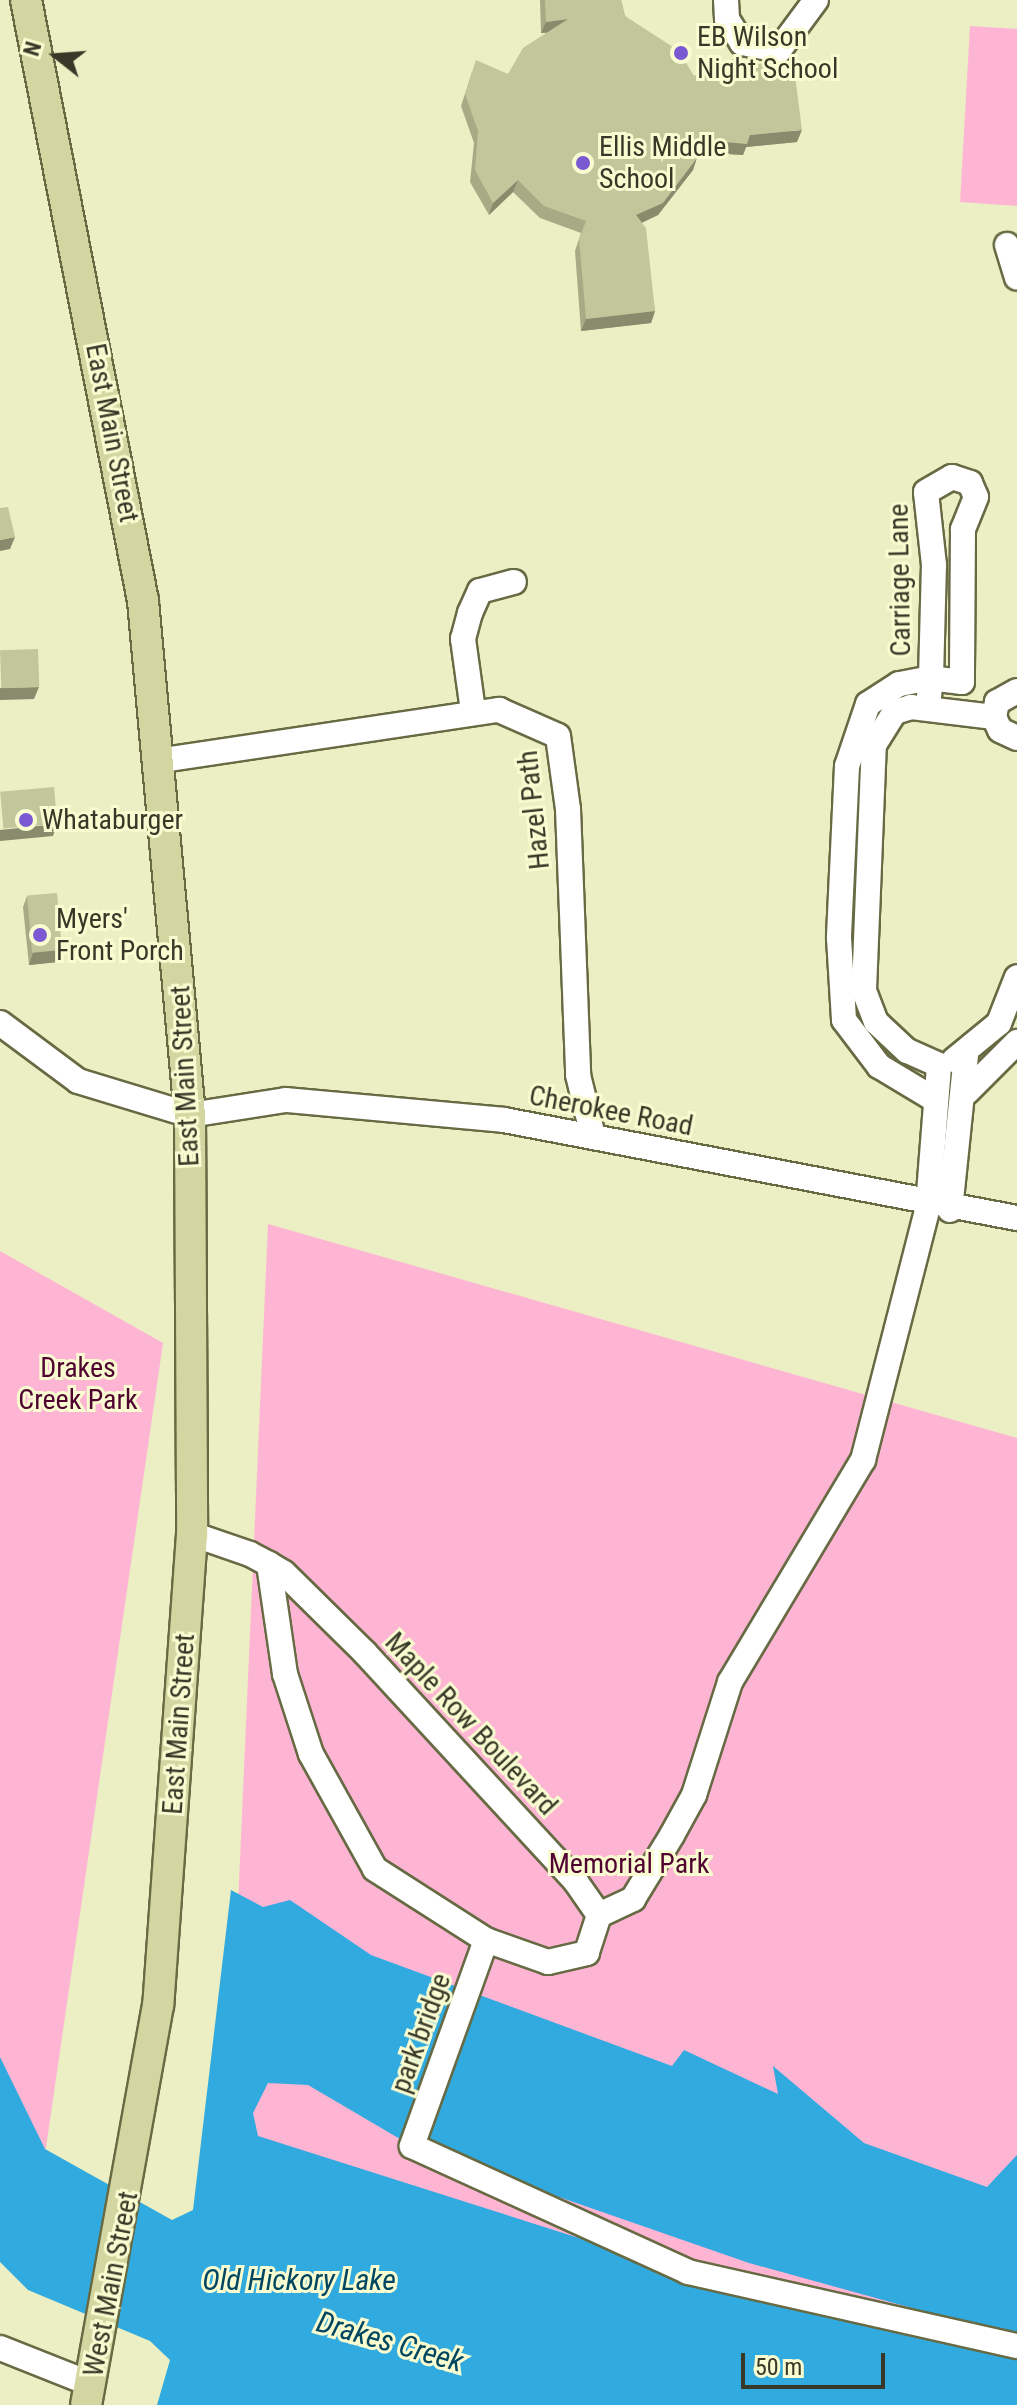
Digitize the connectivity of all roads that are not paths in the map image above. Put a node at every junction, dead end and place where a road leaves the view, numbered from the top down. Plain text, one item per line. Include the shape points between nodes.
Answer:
1 (26, 0) edge
2 (726, 0) edge
3 (816, 0) edge
4 (1007, 245) dead end
5 (1017, 278) edge
6 (514, 582) dead end
7 (931, 678) junction
8 (962, 682) junction
9 (1005, 701) edge
10 (928, 706) junction
11 (473, 711) junction
12 (959, 711) junction
13 (1017, 738) edge
14 (163, 760) junction
15 (857, 810) junction
16 (865, 923) junction
17 (840, 924) junction
18 (1017, 977) edge
19 (868, 1001) junction
20 (843, 1011) junction
21 (0, 1023) edge
22 (1017, 1042) edge
23 (966, 1056) junction
24 (939, 1065) junction
25 (967, 1092) junction
26 (934, 1099) junction
27 (190, 1115) junction
28 (593, 1136) junction
29 (939, 1208) junction
30 (1017, 1218) edge
31 (192, 1534) junction
32 (269, 1564) junction
33 (599, 1915) junction
34 (486, 1940) junction
35 (135, 2163) joint
36 (1017, 2346) edge
37 (0, 2348) edge
38 (90, 2383) edge

1 - 14 main road, East Main Street via 143,601
2 - 3 street via 727,19 742,43 779,50
4 - 5 street
6 - 11 street via 480,591 470,613 463,639
7 - 8 street, Carriage Lane
7 - 8 street, Carriage Lane via 934,532 926,492 952,477 970,483 976,497 963,529
7 - 10 street, Carriage Lane
7 - 15 street, Carriage Lane via 899,684 868,704 850,744
8 - 9 street, Carriage Lane
8 - 12 street, Carriage Lane
9 - 12 street, Carriage Lane
9 - 13 street, Carriage Lane
10 - 12 street, Carriage Lane
10 - 15 street, Carriage Lane via 895,712 874,745
11 - 14 street, Hazel Path
11 - 28 street, Hazel Path via 499,710 558,736 568,809 578,1075
14 - 27 main road, East Main Street
15 - 16 street, Carriage Lane
15 - 17 street, Carriage Lane
16 - 17 street
16 - 19 street, Carriage Lane
17 - 20 street, Carriage Lane
18 - 23 street via 999,1023
19 - 20 street
19 - 24 street via 876,1022 907,1051
20 - 26 street via 879,1066
21 - 27 street via 78,1081
22 - 25 street
23 - 24 street
23 - 25 street
24 - 26 street
25 - 29 street
26 - 29 street
27 - 28 street, Cherokee Road via 286,1100 504,1120
27 - 31 main road, East Main Street
28 - 29 street, Cherokee Road
29 - 30 street, Cherokee Road
29 - 33 street via 863,1460 730,1682 704,1769 672,1835 633,1899
31 - 32 street, Maple Row Boulevard
31 - 35 main road, East Main Street via 158,2005
32 - 33 street, Maple Row Boulevard via 365,1653
32 - 34 street via 285,1674 311,1754 375,1869
33 - 34 street via 587,1953 548,1962
34 - 36 street, park bridge via 412,2146 688,2272
35 - 38 main road, West Main Street
37 - 38 street

